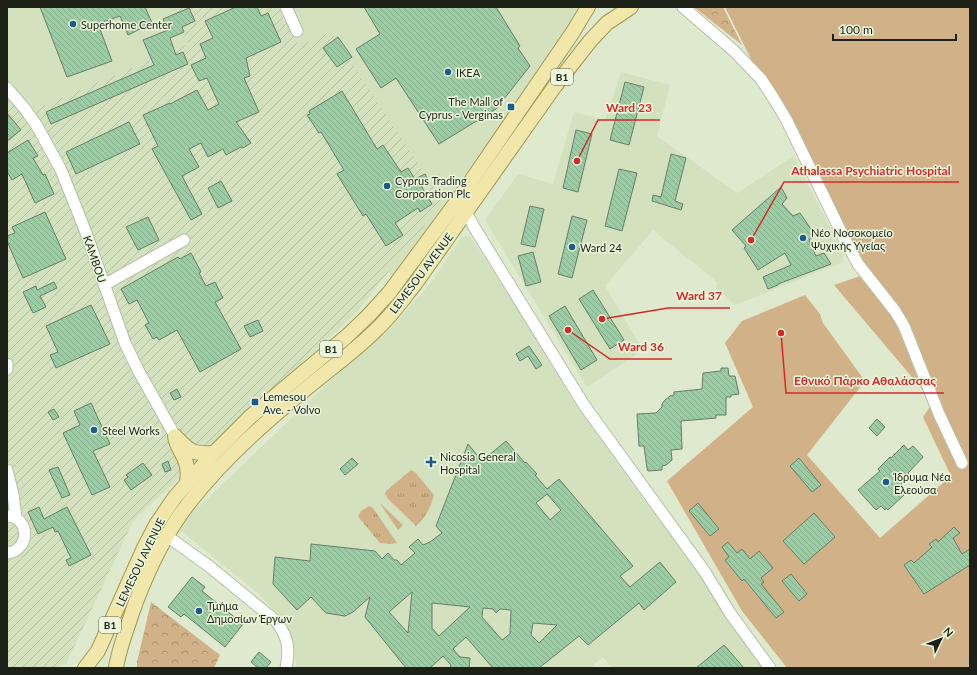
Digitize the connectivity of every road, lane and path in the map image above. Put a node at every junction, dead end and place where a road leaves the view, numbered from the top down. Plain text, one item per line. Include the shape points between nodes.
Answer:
1 (286, 7) edge
2 (588, 7) edge
3 (625, 7) edge
4 (632, 7) edge
5 (673, 7) edge
6 (683, 7) edge
7 (703, 25) junction
8 (297, 31) dead end
9 (7, 88) edge
10 (466, 212) junction
11 (184, 240) dead end
12 (104, 285) junction
13 (7, 364) edge
14 (7, 369) edge
15 (175, 436) junction
16 (214, 453) junction
17 (962, 463) dead end
18 (7, 470) edge
19 (187, 482) junction
20 (11, 517) edge
21 (167, 536) junction
22 (7, 553) edge
23 (85, 668) edge
24 (116, 668) edge
25 (286, 668) edge
26 (770, 668) edge

1 - 8 street
2 - 16 main road, LEMESOU AVENUE / B1 via 578,26 458,200 388,293 346,337 263,405
3 - 4 main road, B1
4 - 10 main road, LEMESOU AVENUE / B1 via 607,23 590,42 555,86
5 - 7 street
6 - 7 street
7 - 17 street via 734,51 761,79 786,119 858,264 904,326 939,414
9 - 12 street, KAMBOU via 37,126 61,170
10 - 21 main road, LEMESOU AVENUE / B1 via 415,284 379,327 287,405 227,461 180,515
10 - 26 street via 584,405 705,572 730,613
11 - 12 street
12 - 15 street, KAMBOU via 125,343
13 - 14 street
15 - 16 main road via 194,453
15 - 19 main road via 187,466
16 - 19 main road, LEMESOU AVENUE / B1
18 - 20 street via 13,494
19 - 23 main road, LEMESOU AVENUE / B1 via 156,525 98,651
20 - 22 street via 24,526 25,538 20,548
21 - 24 main road, LEMESOU AVENUE / B1 via 145,578
21 - 25 street via 276,621 286,638

